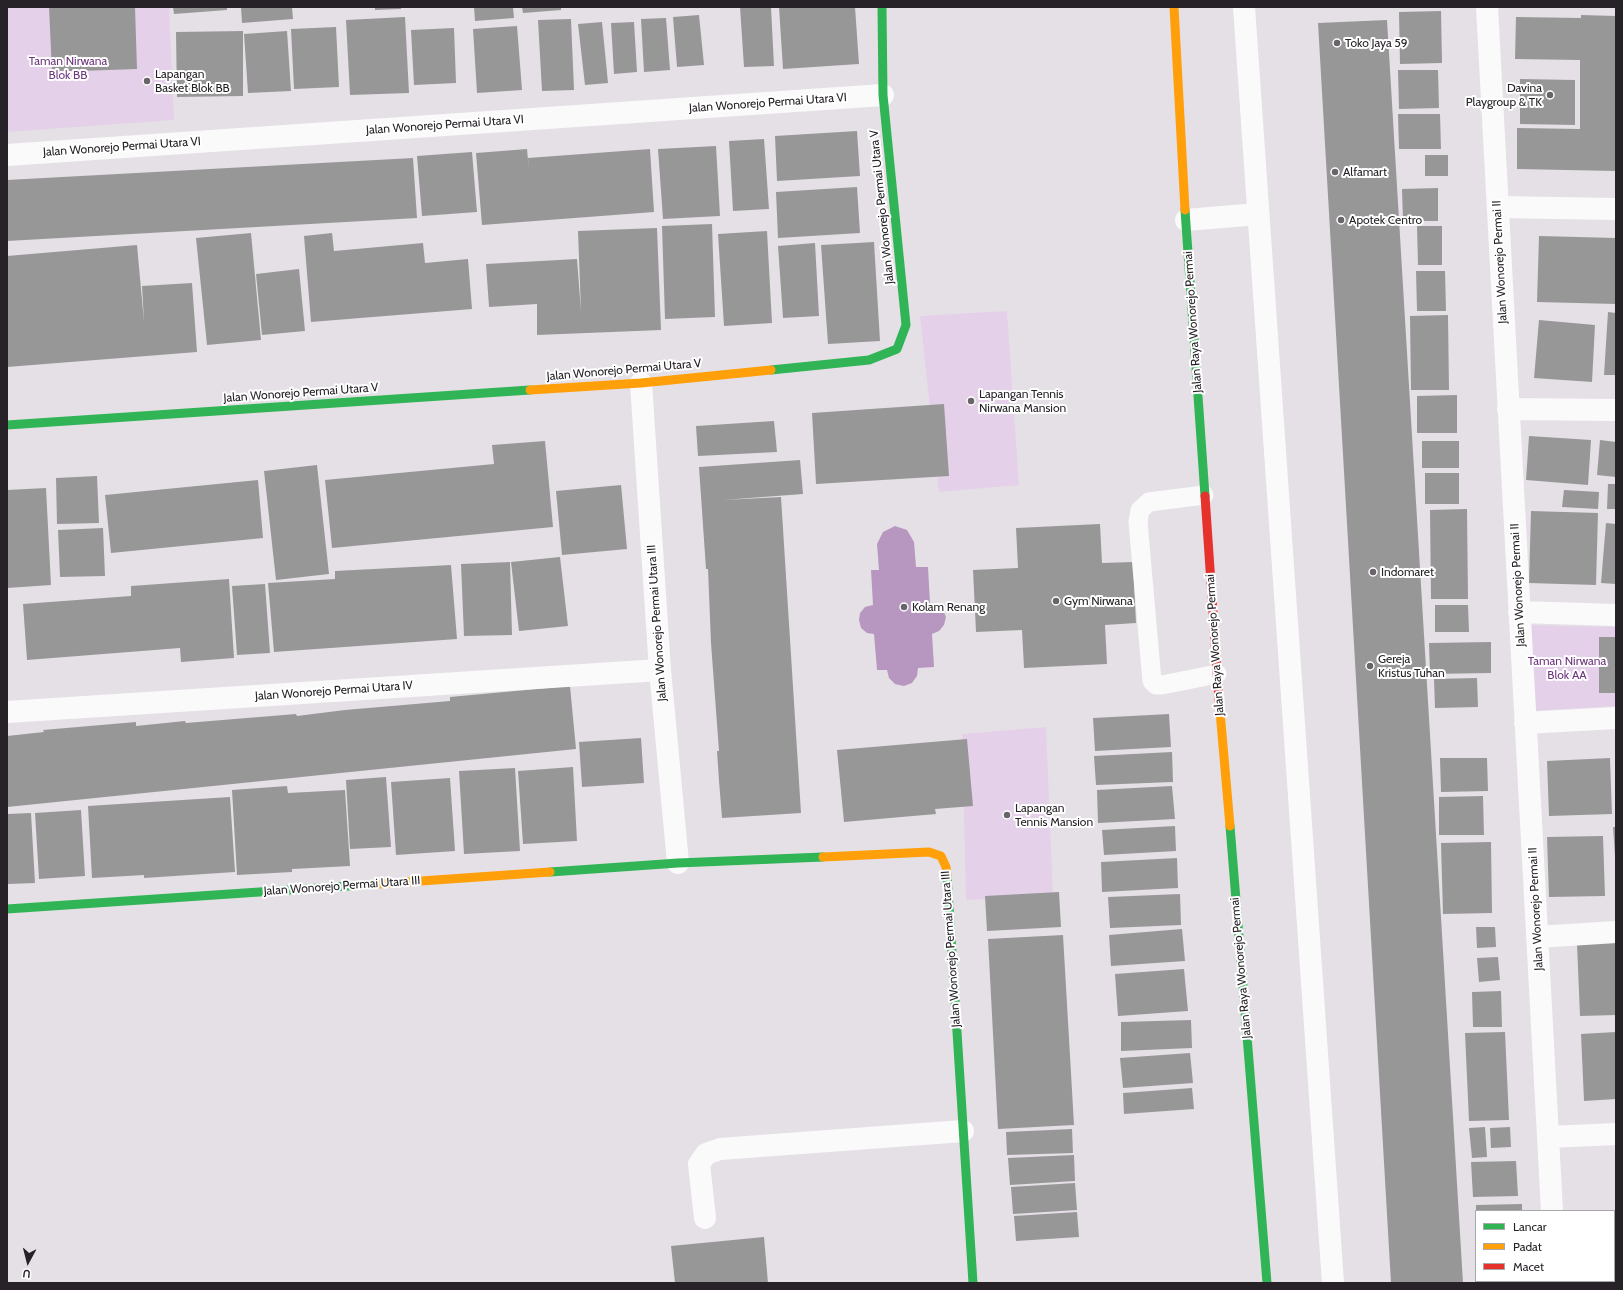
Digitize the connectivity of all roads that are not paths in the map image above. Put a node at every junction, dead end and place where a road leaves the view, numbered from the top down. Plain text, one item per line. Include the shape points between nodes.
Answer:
1 (882, 7) edge
2 (1174, 7) edge
3 (1244, 7) edge
4 (1487, 7) edge
5 (883, 95) junction
6 (7, 155) edge
7 (1498, 207) junction
8 (1616, 209) edge
9 (1258, 214) junction
10 (1186, 220) junction
11 (641, 383) junction
12 (1508, 410) junction
13 (1616, 410) edge
14 (7, 425) edge
15 (1204, 495) junction
16 (1520, 612) junction
17 (1616, 615) edge
18 (660, 670) junction
19 (1217, 674) junction
20 (7, 712) edge
21 (1616, 718) edge
22 (1525, 723) junction
23 (678, 863) junction
24 (7, 909) edge
25 (1616, 932) edge
26 (1537, 937) junction
27 (963, 1131) junction
28 (1616, 1134) edge
29 (1548, 1137) junction
30 (1552, 1210) edge
31 (705, 1218) dead end
32 (973, 1283) edge
33 (1267, 1283) edge
34 (1333, 1283) edge

1 - 5 street, Jalan Wonorejo Permai Utara V
2 - 10 street, Jalan Raya Wonorejo Permai
3 - 9 street
4 - 7 street, Jalan Wonorejo Permai II
5 - 6 street, Jalan Wonorejo Permai Utara VI
5 - 11 street, Jalan Wonorejo Permai Utara V via 906,325 897,349 869,360
7 - 8 street
7 - 12 street, Jalan Wonorejo Permai II
9 - 10 street
9 - 34 street
10 - 15 street, Jalan Raya Wonorejo Permai
11 - 14 street, Jalan Wonorejo Permai Utara V
11 - 18 street, Jalan Wonorejo Permai Utara III
12 - 13 street
12 - 16 street, Jalan Wonorejo Permai II
15 - 19 street, Jalan Raya Wonorejo Permai
15 - 19 lane via 1149,502 1140,510 1138,522 1152,681 1156,685 1162,685
16 - 17 street
16 - 22 street, Jalan Wonorejo Permai II
18 - 20 street, Jalan Wonorejo Permai Utara IV
18 - 23 street, Jalan Wonorejo Permai Utara III
19 - 33 street, Jalan Raya Wonorejo Permai
21 - 22 street
22 - 26 street, Jalan Wonorejo Permai II
23 - 24 street, Jalan Wonorejo Permai Utara III
23 - 27 street, Jalan Wonorejo Permai Utara III via 929,852 941,856 946,867
25 - 26 street
26 - 29 street, Jalan Wonorejo Permai II
27 - 31 street via 720,1149 706,1154 699,1164
27 - 32 street, Jalan Wonorejo Permai Utara III
28 - 29 street
29 - 30 street, Jalan Wonorejo Permai II

